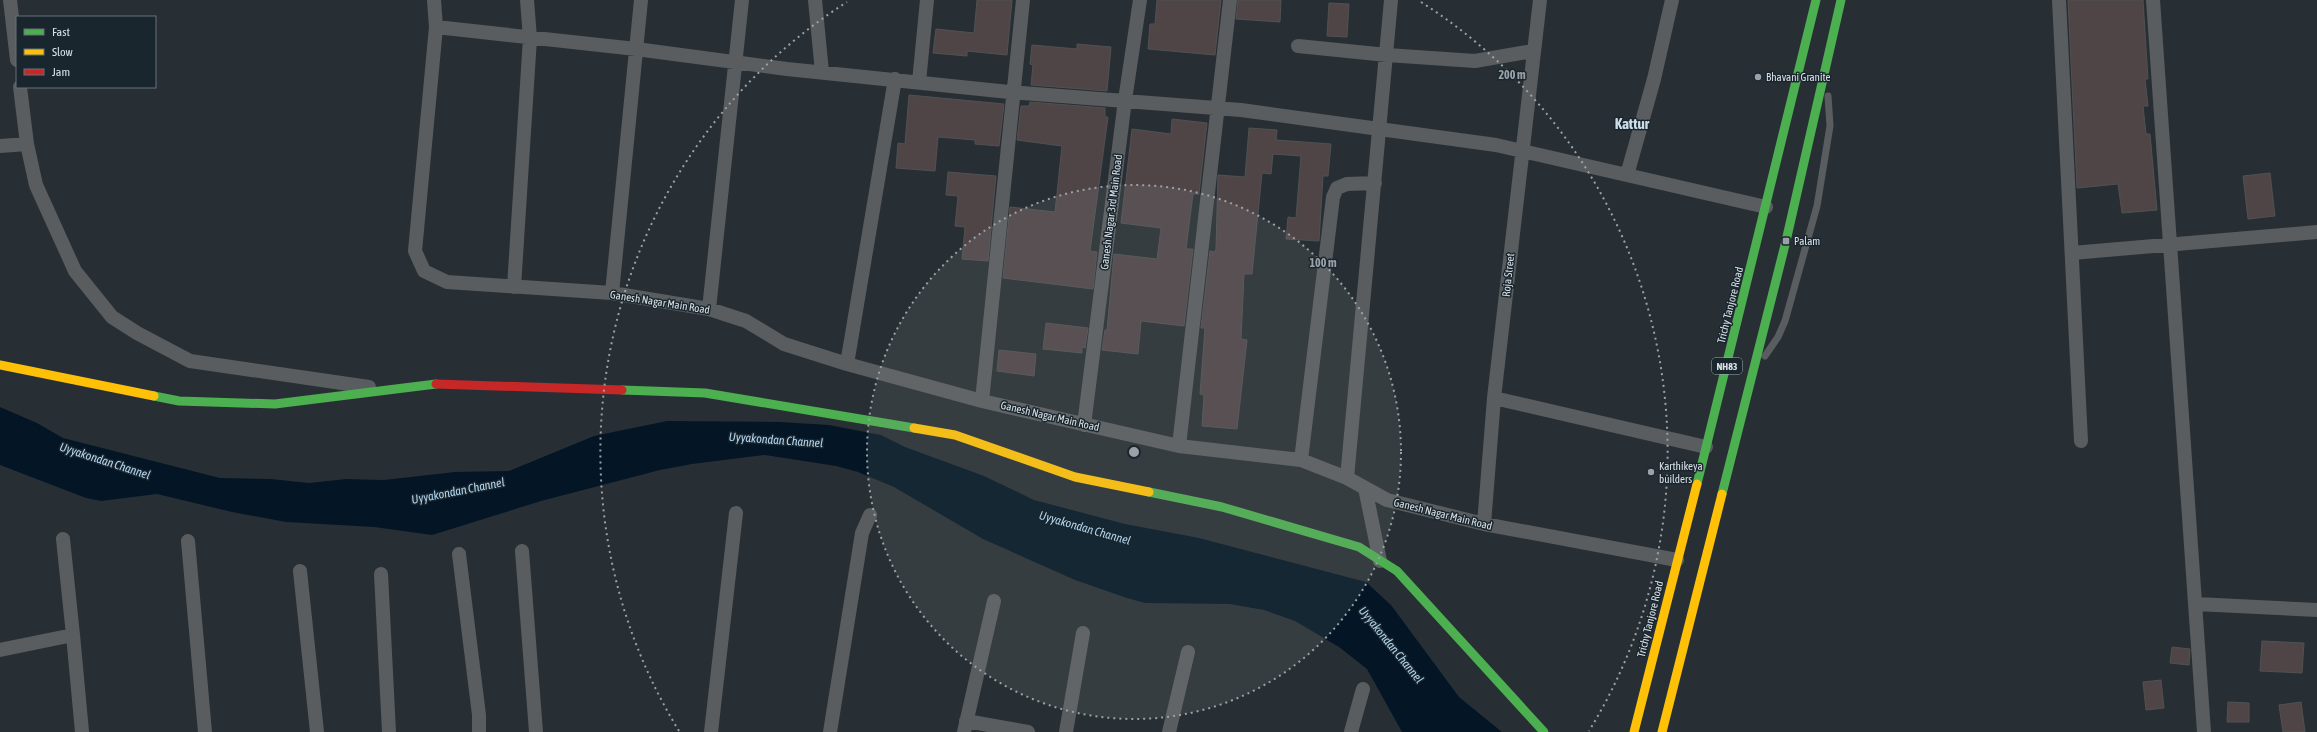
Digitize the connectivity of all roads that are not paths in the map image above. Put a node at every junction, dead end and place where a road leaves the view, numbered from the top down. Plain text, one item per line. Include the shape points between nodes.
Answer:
1 (10, 0) edge
2 (434, 0) edge
3 (527, 0) edge
4 (641, 0) edge
5 (742, 0) edge
6 (815, 0) edge
7 (927, 0) edge
8 (1023, 0) edge
9 (1140, 0) edge
10 (1230, 0) edge
11 (1391, 0) edge
12 (1540, 0) edge
13 (1672, 0) edge
14 (1816, 0) edge
15 (1841, 0) edge
16 (2059, 0) edge
17 (2153, 0) edge
18 (436, 27) junction
19 (530, 38) junction
20 (1298, 46) dead end
21 (636, 49) junction
22 (16, 51) edge
23 (1533, 51) junction
24 (1387, 55) junction
25 (734, 63) junction
26 (1824, 68) junction
27 (822, 72) junction
28 (894, 79) junction
29 (919, 82) junction
30 (20, 88) edge
31 (1012, 92) junction
32 (1125, 100) junction
33 (1217, 108) junction
34 (1380, 129) junction
35 (27, 144) junction
36 (0, 146) edge
37 (1522, 151) junction
38 (1627, 175) junction
39 (1375, 183) junction
40 (1766, 207) junction
41 (2317, 232) edge
42 (2170, 245) junction
43 (2072, 253) junction
44 (514, 288) junction
45 (612, 293) junction
46 (709, 309) junction
47 (847, 364) junction
48 (0, 365) edge
49 (1752, 371) junction
50 (389, 390) junction
51 (1494, 398) junction
52 (982, 400) junction
53 (1084, 425) junction
54 (2081, 440) dead end
55 (1179, 446) junction
56 (1706, 447) junction
57 (1301, 460) junction
58 (1347, 478) junction
59 (1365, 488) junction
60 (736, 513) dead end
61 (870, 515) dead end
62 (1484, 524) junction
63 (63, 539) dead end
64 (188, 541) dead end
65 (522, 551) dead end
66 (459, 554) dead end
67 (1380, 560) junction
68 (1678, 560) junction
69 (300, 572) dead end
70 (381, 574) dead end
71 (994, 601) dead end
72 (2196, 604) junction
73 (2317, 610) edge
74 (1083, 633) dead end
75 (73, 635) junction
76 (0, 650) edge
77 (1188, 652) dead end
78 (1363, 689) dead end
79 (965, 726) edge
80 (82, 732) edge
81 (205, 732) edge
82 (317, 732) edge
83 (389, 732) edge
84 (479, 732) edge
85 (536, 732) edge
86 (711, 732) edge
87 (830, 732) edge
88 (1028, 732) edge
89 (1066, 732) edge
90 (1169, 732) edge
91 (1352, 732) edge
92 (1544, 732) edge
93 (1634, 732) edge
94 (1662, 732) edge
95 (2204, 732) edge

1 - 22 street
2 - 18 street
3 - 19 street
4 - 21 street
5 - 25 street
6 - 27 street
7 - 29 street
8 - 31 street
9 - 32 street, Ganesh Nagar 3rd Main Road
10 - 33 street
11 - 24 street
12 - 23 street, Roja Street
13 - 38 street
14 - 40 main road, Trichy Tanjore Road / NH83
15 - 26 main road, NH83
16 - 43 street
17 - 42 street
18 - 19 street
18 - 44 street, Ganesh Nagar Main Road via 415,251 424,271 447,282
19 - 21 street
19 - 44 street
20 - 24 street
21 - 25 street
21 - 45 street
23 - 24 street via 1475,61
23 - 37 street, Roja Street
24 - 34 street
25 - 27 street
25 - 46 street
26 - 49 main road, NH83 via 1786,241
26 - 49 lane via 1830,126 1817,206 1785,321 1772,348
27 - 28 street
28 - 29 street
28 - 47 street
29 - 31 street
30 - 35 street
31 - 32 street
31 - 52 street
32 - 33 street
32 - 53 street, Ganesh Nagar 3rd Main Road
33 - 34 street
33 - 55 street
34 - 37 street
34 - 39 street
35 - 36 street
35 - 50 street via 36,185 75,271 112,317 190,361
37 - 38 street
37 - 51 street, Roja Street
38 - 40 street
39 - 57 street via 1346,184 1337,188 1333,196
39 - 58 street
40 - 56 main road, Trichy Tanjore Road / NH83
41 - 42 street
42 - 43 street
42 - 72 street
43 - 54 street
44 - 45 street, Ganesh Nagar Main Road
45 - 46 street, Ganesh Nagar Main Road
46 - 47 street, Ganesh Nagar Main Road via 746,322 784,344
47 - 52 street, Ganesh Nagar Main Road
48 - 50 main road via 179,401 275,404
49 - 94 main road, NH83
50 - 67 main road via 427,384 462,383 705,393 955,435 1075,477 1230,509 1359,547
51 - 56 street
51 - 62 street, Roja Street
52 - 53 street, Ganesh Nagar Main Road
53 - 55 street, Ganesh Nagar Main Road
55 - 57 street, Ganesh Nagar Main Road
56 - 68 main road, Trichy Tanjore Road / NH83
57 - 58 street, Ganesh Nagar Main Road
58 - 59 street, Ganesh Nagar Main Road
59 - 62 street, Ganesh Nagar Main Road via 1387,500
59 - 67 street
60 - 86 street
61 - 87 street via 862,533
62 - 68 street, Ganesh Nagar Main Road
63 - 75 street
64 - 81 street
65 - 85 street
66 - 84 street
67 - 92 main road via 1397,571
68 - 93 main road, Trichy Tanjore Road / NH83
69 - 82 street
70 - 83 street
71 - 79 street
72 - 73 street
72 - 95 street
74 - 89 street
75 - 76 street
75 - 80 street
77 - 90 street
78 - 91 street
79 - 88 street

